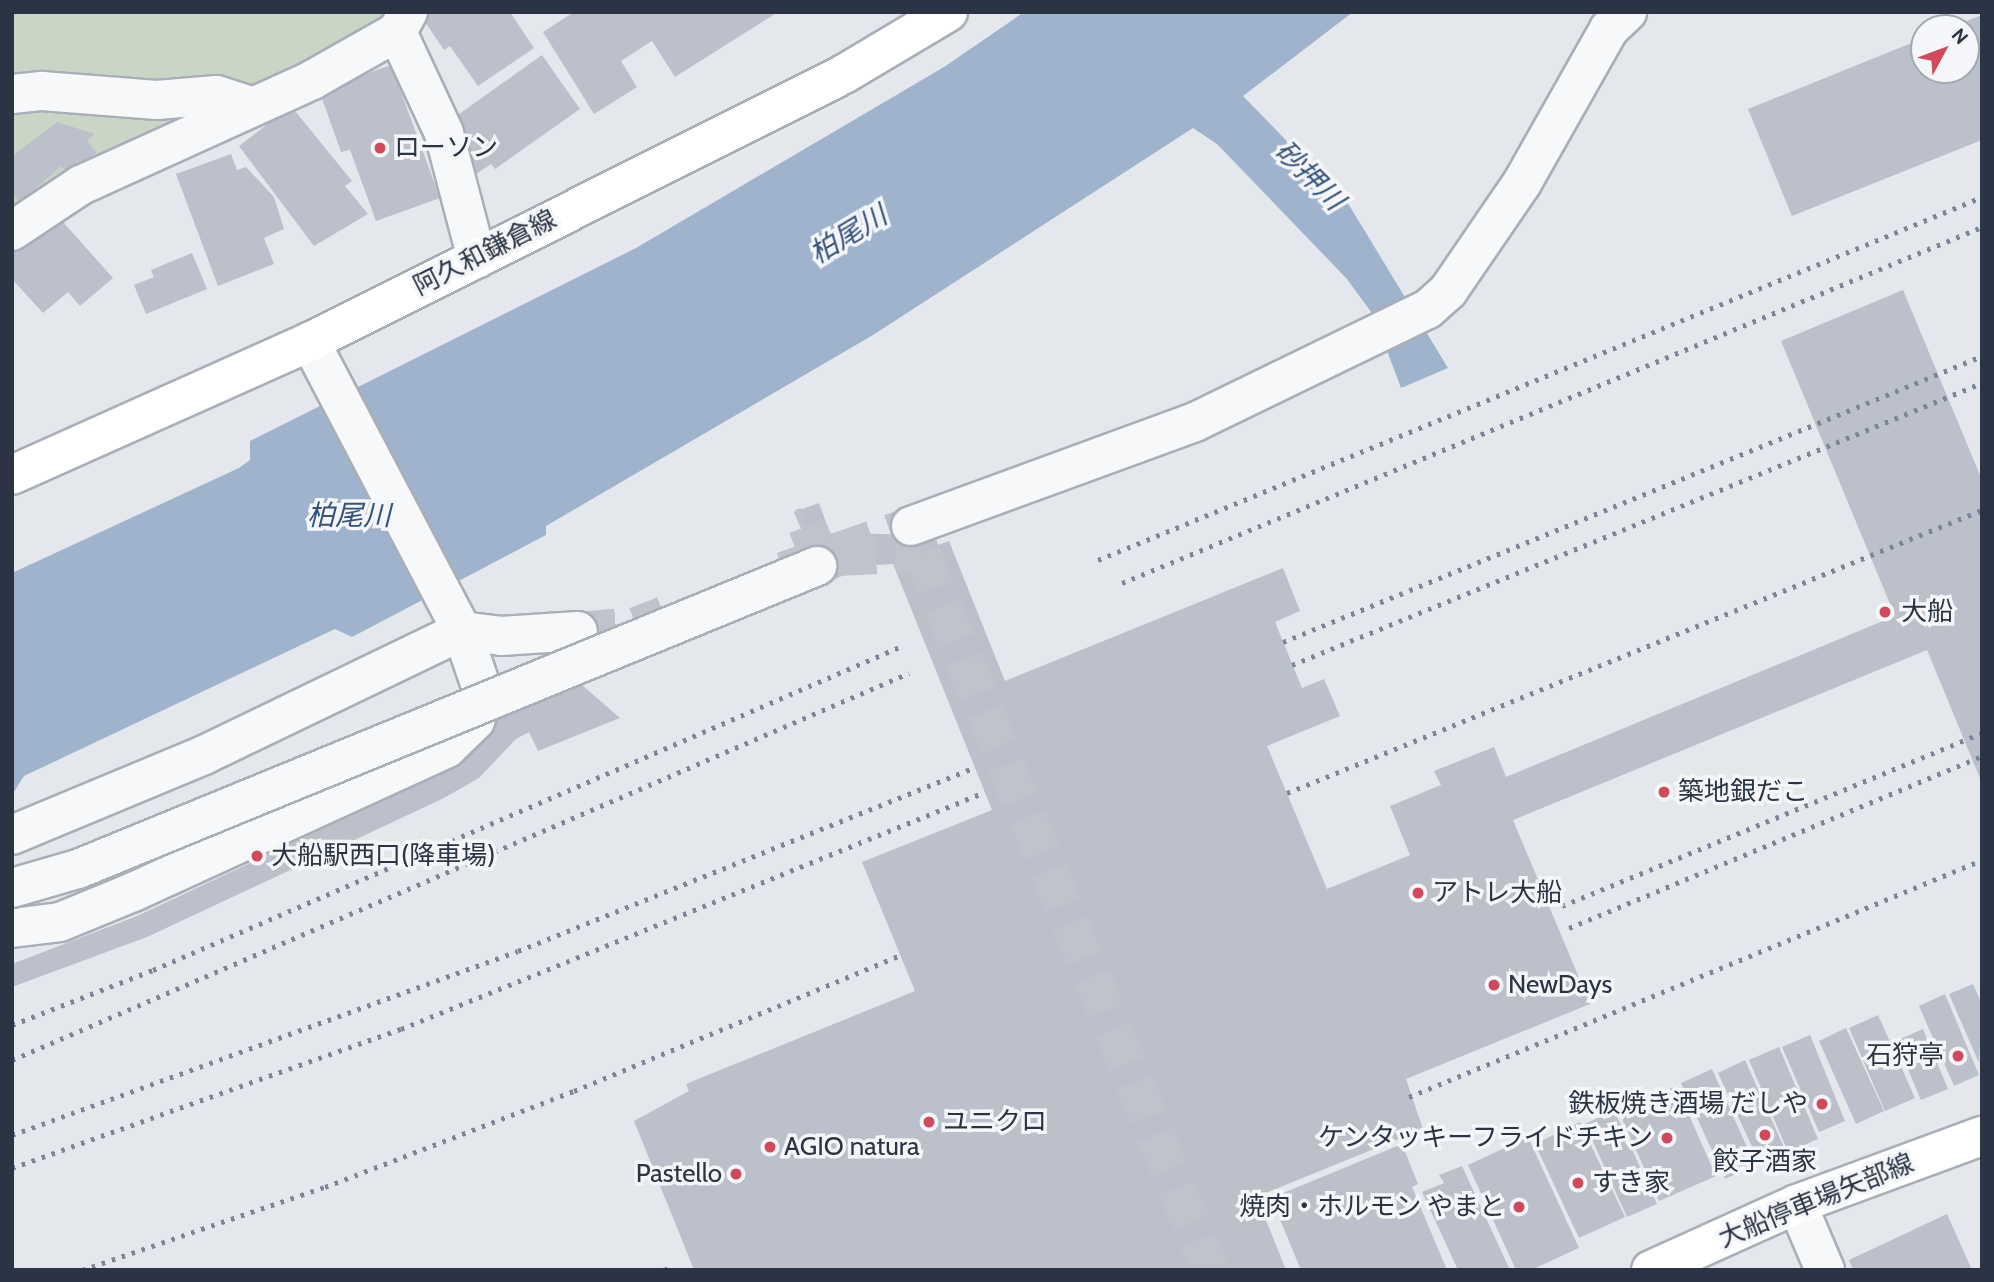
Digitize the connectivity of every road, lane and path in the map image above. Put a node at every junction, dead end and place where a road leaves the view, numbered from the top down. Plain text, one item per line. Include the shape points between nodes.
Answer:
1 (948, 12) edge
2 (1628, 12) edge
3 (403, 22) edge
4 (12, 94) edge
5 (250, 106) junction
6 (12, 231) edge
7 (477, 259) junction
8 (310, 342) junction
9 (12, 475) edge
10 (911, 526) tunnel mouth
11 (817, 566) tunnel mouth
12 (458, 624) junction
13 (578, 631) tunnel mouth
14 (12, 835) edge
15 (12, 888) edge
16 (12, 928) edge
17 (1982, 1136) edge
18 (1797, 1204) junction
19 (1651, 1270) edge
20 (1825, 1270) edge

1 - 7 main road, 阿久和鎌倉線 via 844,74
2 - 10 street via 1609,29 1522,184 1448,291 1428,309 1195,422
3 - 5 street via 312,80
3 - 7 street via 444,133
4 - 5 street via 43,91 157,100 217,95
5 - 6 street via 81,185
7 - 8 main road, 阿久和鎌倉線
8 - 9 main road, 阿久和鎌倉線
8 - 12 street
11 - 15 street, bridge via 78,869
12 - 13 street via 501,636
12 - 14 street via 204,755
12 - 16 street via 484,695 475,721 447,748 133,892 60,922
17 - 18 main road, 大船停車場矢部線
18 - 19 main road, 大船停車場矢部線
18 - 20 street

